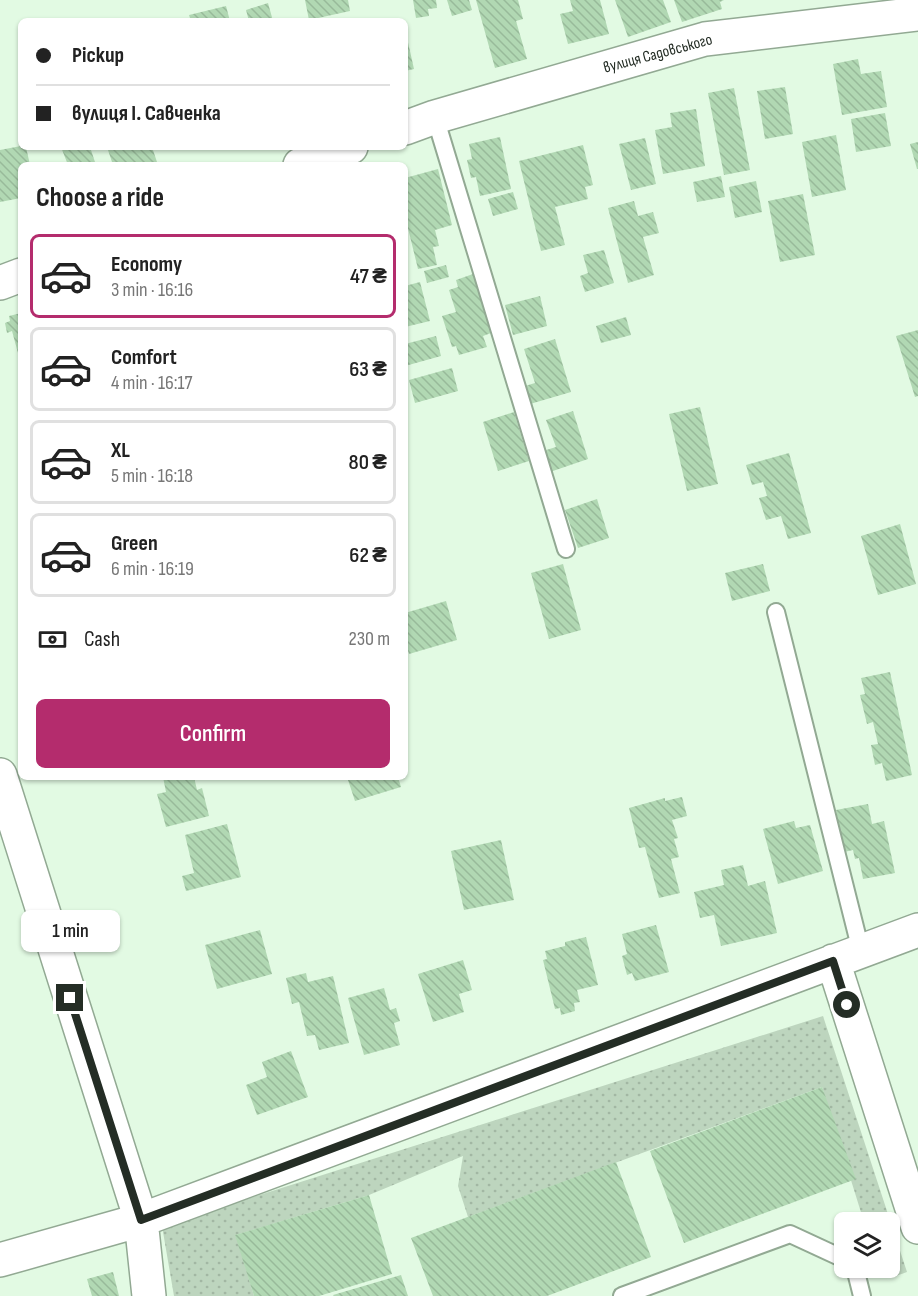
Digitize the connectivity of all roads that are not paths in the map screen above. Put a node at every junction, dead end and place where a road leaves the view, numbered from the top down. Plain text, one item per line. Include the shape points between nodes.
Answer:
1 (918, 14) edge
2 (420, 123) edge
3 (342, 150) edge
4 (308, 162) edge
5 (18, 276) edge
6 (0, 283) edge
7 (566, 549) dead end
8 (776, 612) dead end
9 (0, 775) edge
10 (918, 930) edge
11 (847, 956) junction
12 (141, 1220) junction
13 (918, 1227) edge
14 (834, 1255) edge
15 (0, 1260) edge
16 (858, 1278) edge
17 (148, 1296) edge
18 (622, 1296) edge
19 (862, 1296) edge

1 - 2 street, вулиця Садовського via 705,39
2 - 7 lane
3 - 4 street
5 - 6 street
8 - 11 lane
9 - 12 street
10 - 11 street
11 - 12 street
11 - 13 street
12 - 15 street
12 - 17 street
14 - 18 lane via 790,1234
16 - 19 lane

